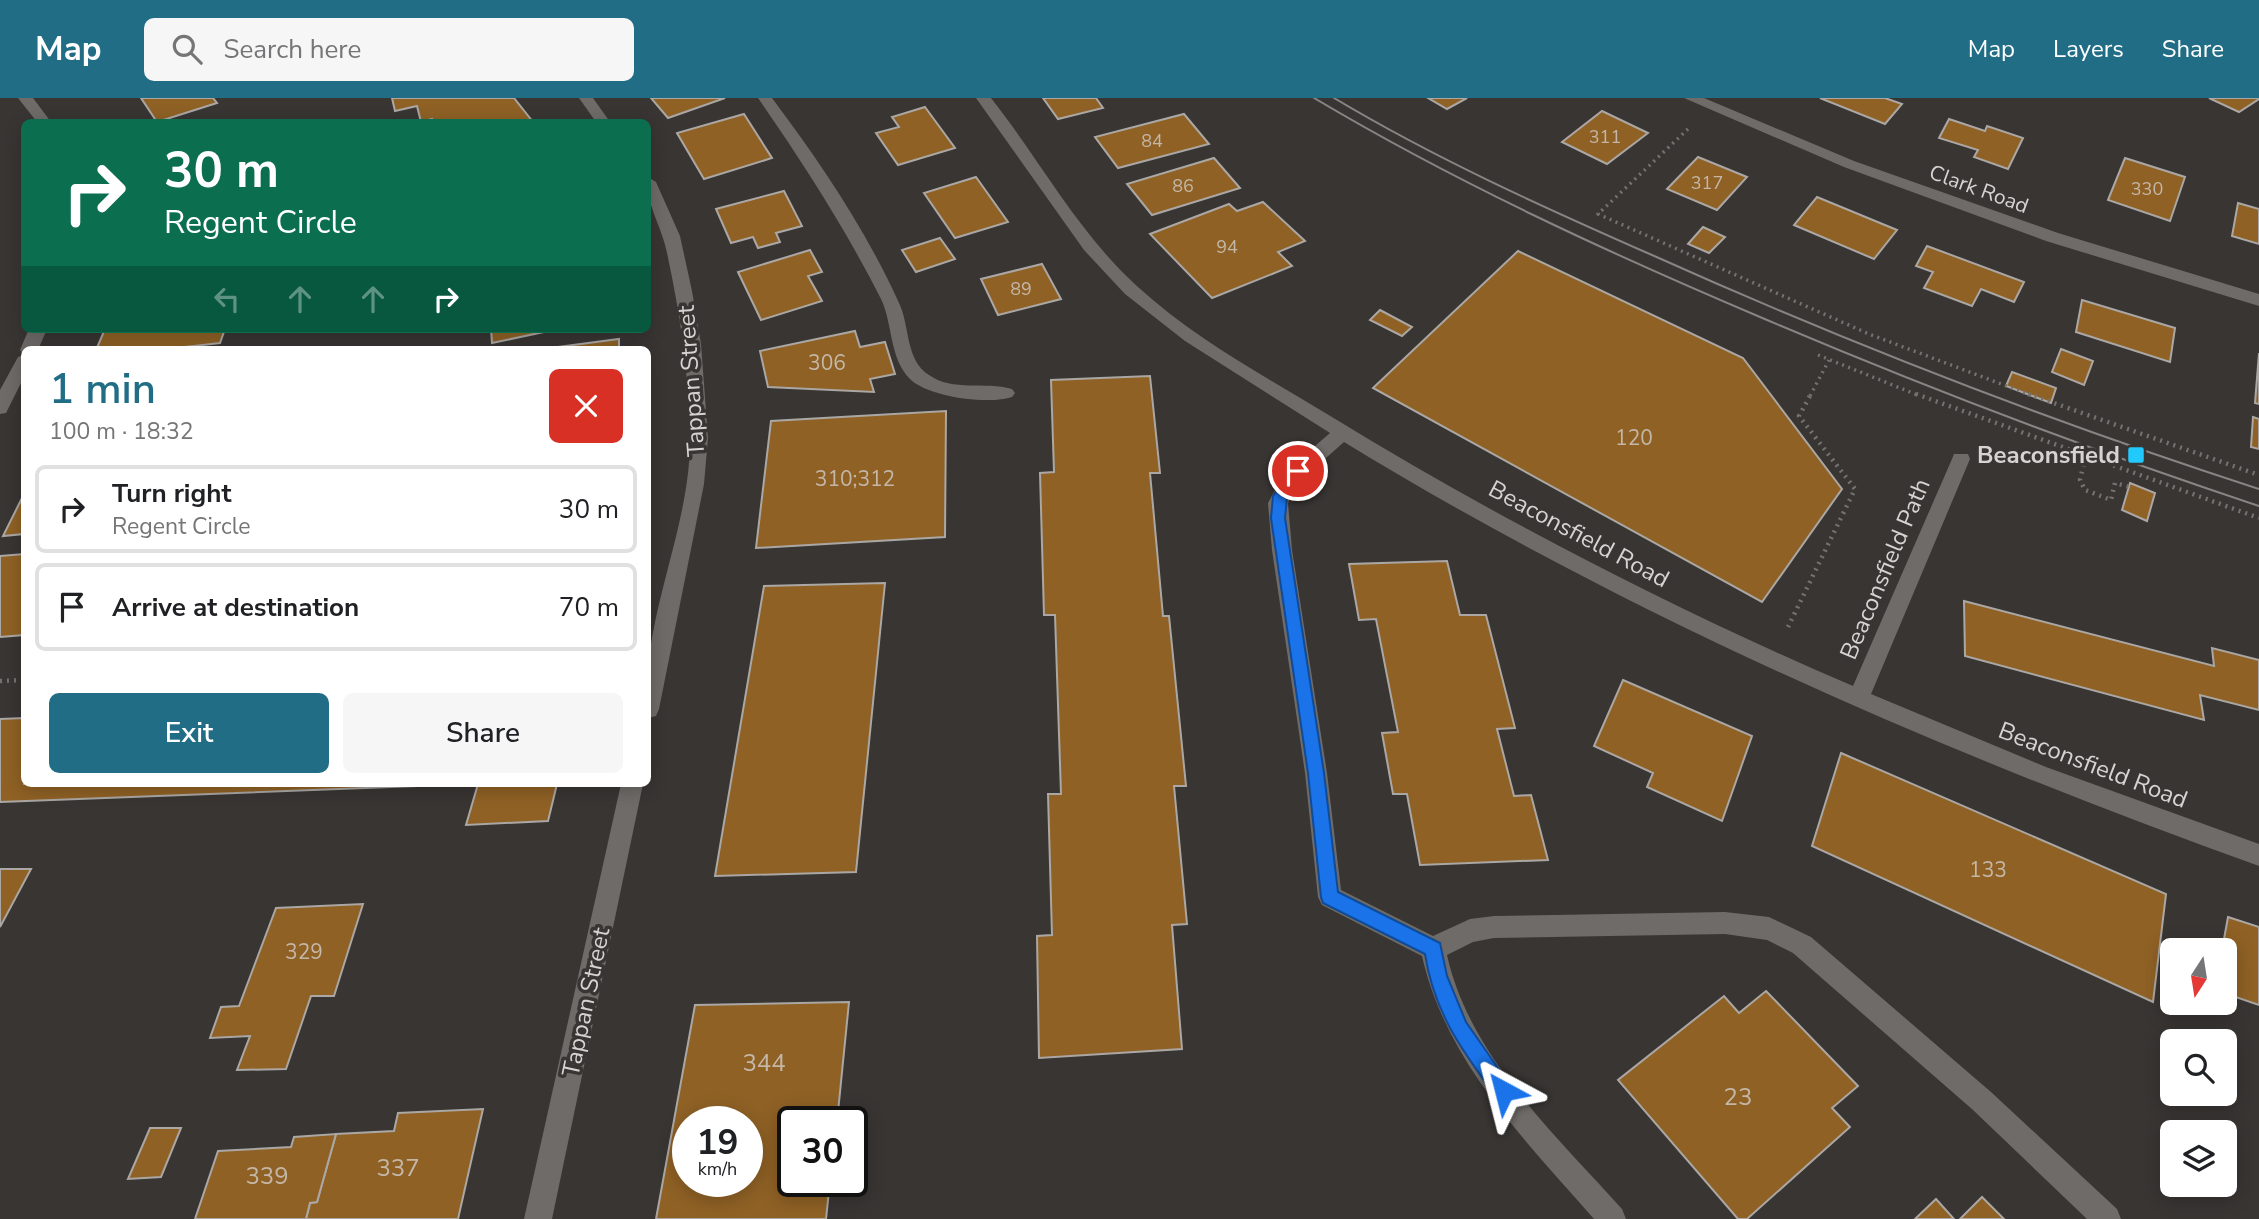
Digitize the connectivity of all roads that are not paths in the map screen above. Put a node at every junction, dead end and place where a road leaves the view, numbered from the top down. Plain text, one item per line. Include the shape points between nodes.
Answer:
1 (25, 98) edge
2 (586, 98) edge
3 (765, 98) edge
4 (983, 98) edge
5 (1691, 98) edge
6 (42, 119) edge
7 (601, 119) edge
8 (651, 189) edge
9 (2259, 300) edge
10 (21, 367) edge
11 (1006, 393) dead end
12 (0, 408) edge
13 (1342, 433) junction
14 (1961, 459) dead end
15 (651, 695) edge
16 (1858, 699) junction
17 (631, 787) edge
18 (2259, 855) edge
19 (1433, 949) junction
20 (538, 1219) edge
21 (1612, 1219) edge
22 (2107, 1219) edge

1 - 6 street
2 - 7 street
3 - 11 street via 840,209 892,305 914,373 938,386
4 - 13 street, Beaconsfield Road via 1078,230 1129,289 1198,341
5 - 9 street, Clark Road via 1849,164 2052,237
8 - 15 street, Tappan Street via 672,236 684,291 699,438 695,484
10 - 12 street
13 - 16 street, Beaconsfield Road via 1632,593
13 - 19 street via 1292,477 1278,503 1330,897
14 - 16 street, Beaconsfield Path
16 - 18 street, Beaconsfield Road via 2018,766
17 - 20 street, Tappan Street
19 - 21 street via 1447,1003 1474,1052
19 - 22 street via 1470,931 1494,927 1725,923 1780,933 1802,945 1982,1101

